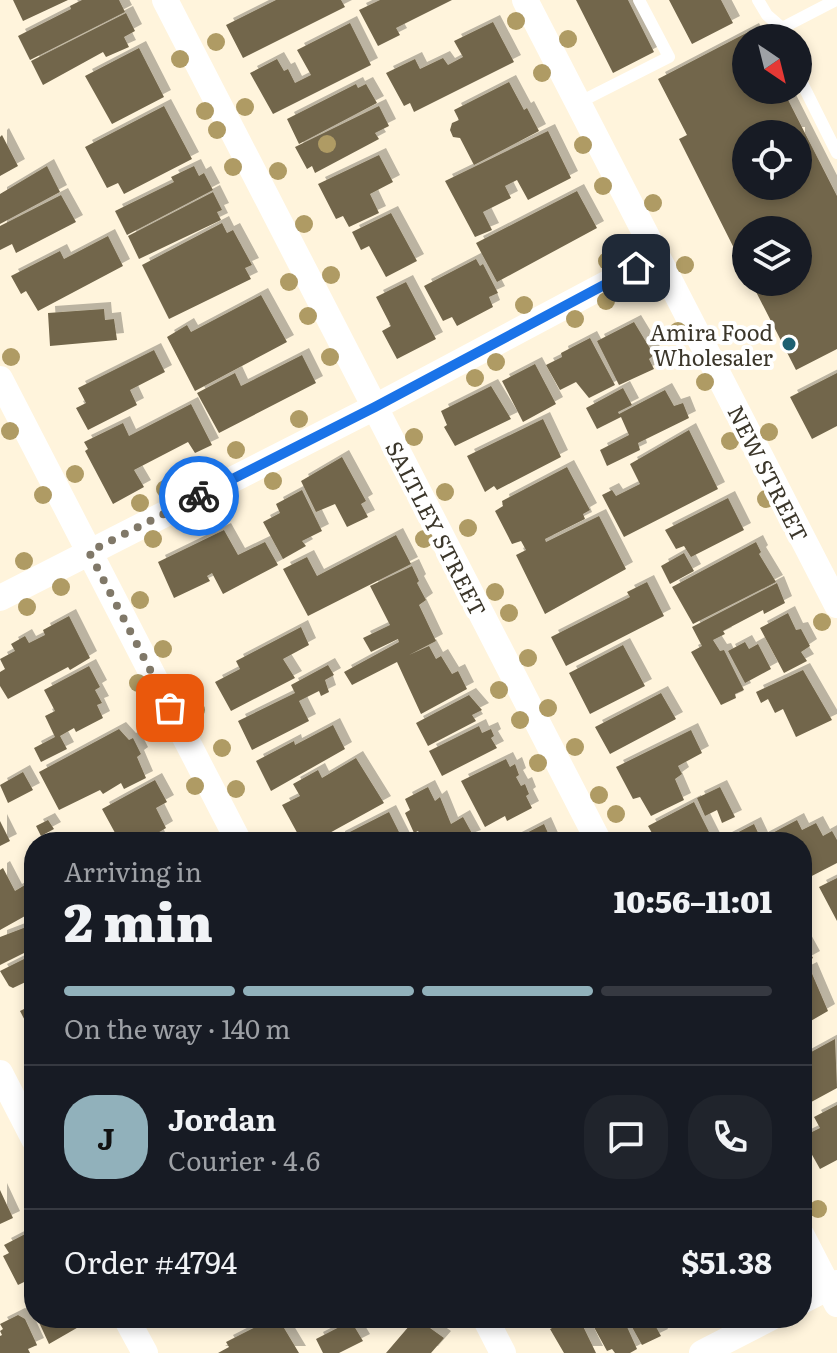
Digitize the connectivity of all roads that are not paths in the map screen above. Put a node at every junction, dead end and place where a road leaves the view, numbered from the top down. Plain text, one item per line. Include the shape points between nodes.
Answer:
1 (165, 0) edge
2 (525, 0) edge
3 (639, 0) edge
4 (758, 0) edge
5 (836, 0) edge
6 (774, 24) edge
7 (797, 24) edge
8 (578, 103) junction
9 (812, 103) edge
10 (837, 153) edge
11 (657, 257) junction
12 (0, 379) edge
13 (375, 407) junction
14 (89, 552) junction
15 (828, 564) edge
16 (0, 598) edge
17 (836, 600) edge
18 (234, 832) edge
19 (594, 832) edge
20 (0, 1073) edge
21 (24, 1120) edge
22 (812, 1253) edge
23 (834, 1291) edge
24 (812, 1298) edge
25 (131, 1328) edge
26 (490, 1328) edge
27 (751, 1328) edge
28 (145, 1353) edge
29 (503, 1353) edge
30 (702, 1353) edge

1 - 13 street, SALTLEY STREET
2 - 8 street, NEW STREET
3 - 8 lane via 669,57
4 - 6 lane
5 - 7 lane
8 - 11 street, NEW STREET
9 - 10 lane
11 - 13 street
11 - 15 street, NEW STREET
12 - 14 street
13 - 14 street
13 - 19 street, SALTLEY STREET
14 - 16 street
14 - 18 street
15 - 17 street, NEW STREET
20 - 21 street
22 - 23 street
23 - 24 street
25 - 28 street
26 - 29 street
27 - 30 street

